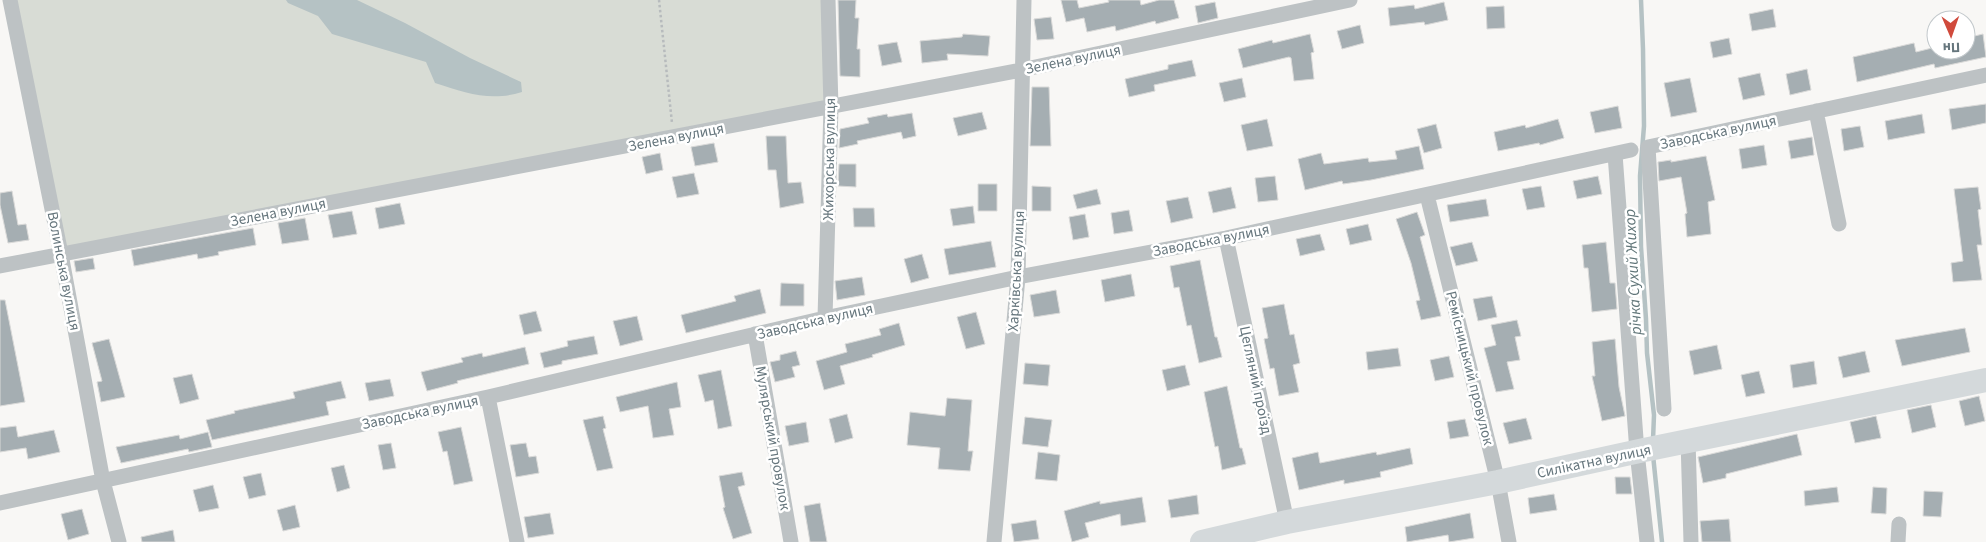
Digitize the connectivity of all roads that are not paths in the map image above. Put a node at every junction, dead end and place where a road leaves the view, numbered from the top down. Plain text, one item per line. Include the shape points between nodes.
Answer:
1 (10, 0) edge
2 (828, 0) edge
3 (1024, 0) edge
4 (1350, 0) edge
5 (1022, 70) junction
6 (1986, 75) edge
7 (832, 107) junction
8 (1816, 111) junction
9 (1631, 150) dead end
10 (1615, 154) junction
11 (1427, 195) junction
12 (1840, 224) dead end
13 (1226, 238) junction
14 (61, 254) junction
15 (0, 266) edge
16 (1018, 277) junction
17 (825, 318) junction
18 (755, 334) junction
19 (1986, 380) edge
20 (488, 397) junction
21 (1664, 409) dead end
22 (1688, 440) junction
23 (1648, 449) junction
24 (103, 480) junction
25 (1498, 482) junction
26 (0, 503) edge
27 (1287, 522) junction
28 (1899, 524) dead end
29 (119, 542) edge
30 (517, 542) edge
31 (791, 542) edge
32 (994, 542) edge
33 (1202, 542) edge
34 (1509, 542) edge
35 (1646, 542) edge
36 (1691, 542) edge
37 (1898, 542) edge

1 - 14 street, Волинська вулиця
2 - 7 street, Жихорська вулиця
3 - 5 street, Харківська вулиця
4 - 5 street, Зелена вулиця
5 - 7 street, Зелена вулиця
5 - 16 street, Харківська вулиця
6 - 8 street, Заводська вулиця
7 - 14 street, Зелена вулиця
7 - 17 street, Жихорська вулиця
8 - 12 street
8 - 21 street, Заводська вулиця via 1648,147
9 - 10 street, Заводська вулиця
10 - 11 street, Заводська вулиця
10 - 23 street
11 - 13 street, Заводська вулиця
11 - 25 street, Ремісницький провулок
13 - 16 street, Заводська вулиця
13 - 27 street, Цегляний проїзд
14 - 15 street, Зелена вулиця
14 - 24 street, Волинська вулиця
16 - 17 street, Заводська вулиця
16 - 32 street, Харківська вулиця
17 - 18 street, Заводська вулиця
18 - 20 street, Заводська вулиця
18 - 31 street, Мулярський провулок
19 - 22 main road, Силікатна вулиця
20 - 24 street, Заводська вулиця
20 - 30 street
22 - 23 main road, Силікатна вулиця
22 - 36 street
23 - 25 main road, Силікатна вулиця
23 - 35 street
24 - 26 street, Заводська вулиця
24 - 29 street, Волинська вулиця
25 - 27 main road, Силікатна вулиця
25 - 34 street, Ремісницький провулок
27 - 33 main road, Силікатна вулиця
28 - 37 street

